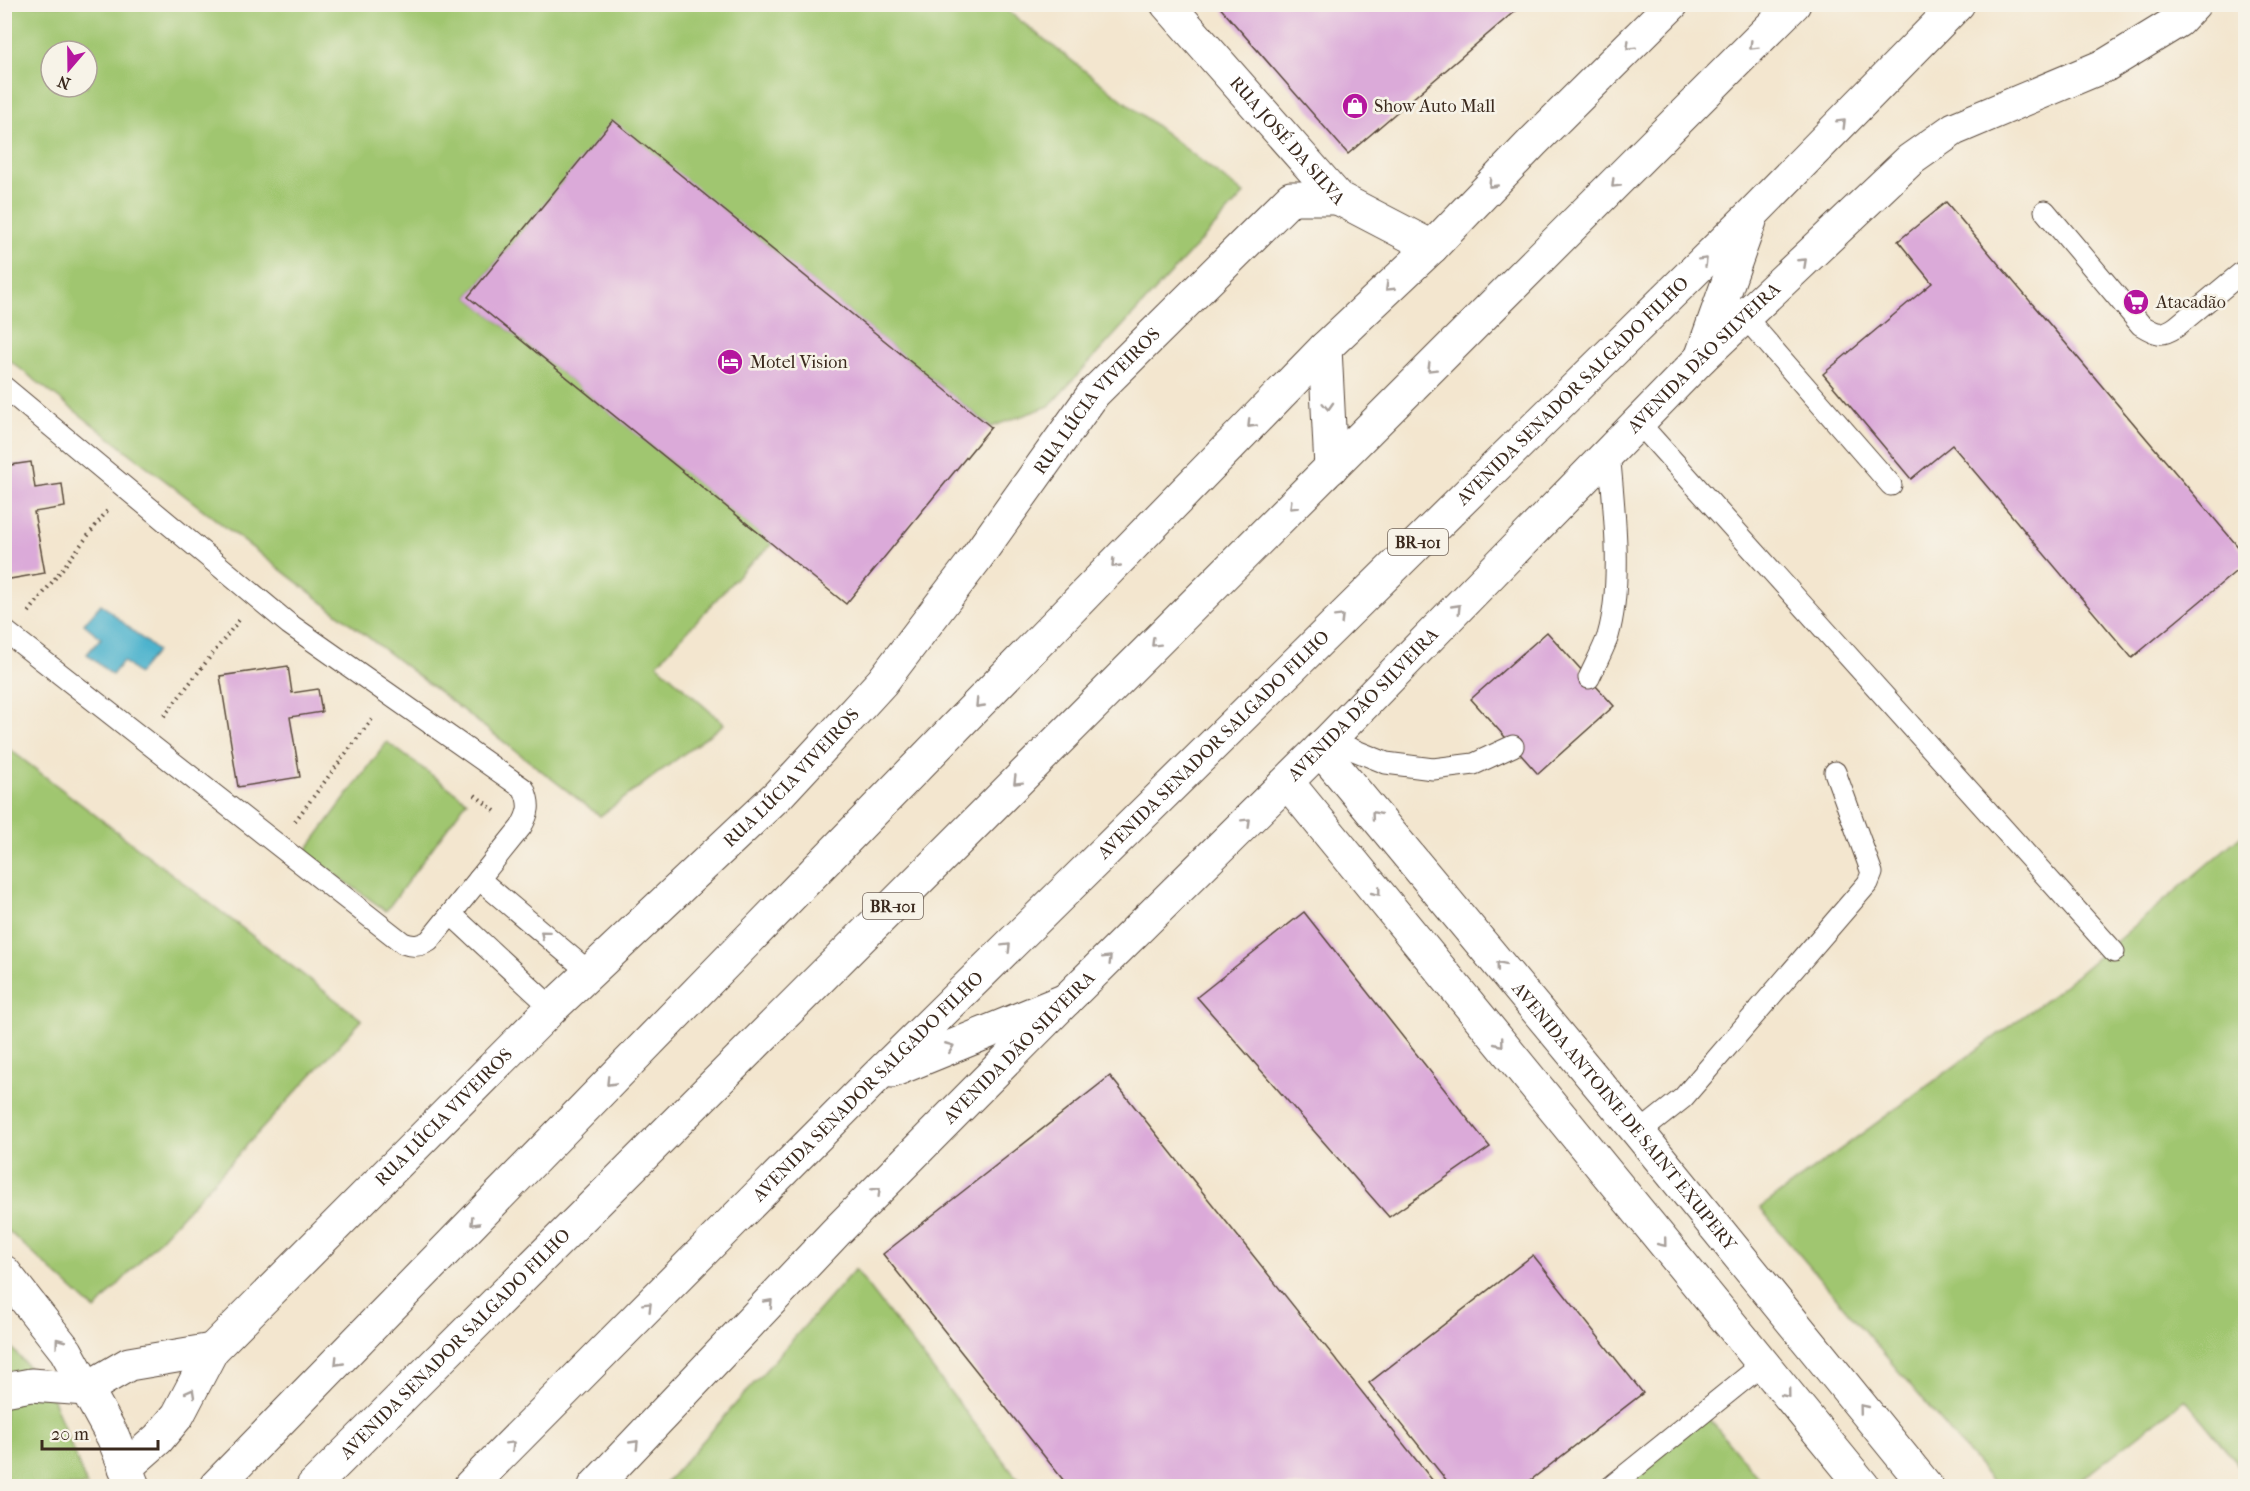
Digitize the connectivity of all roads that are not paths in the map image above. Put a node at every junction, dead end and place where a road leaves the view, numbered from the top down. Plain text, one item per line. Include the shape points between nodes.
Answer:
1 (1167, 4) edge
2 (1672, 4) edge
3 (1794, 4) edge
4 (1958, 4) edge
5 (2194, 4) edge
6 (1338, 198) junction
7 (2044, 211) dead end
8 (1753, 213) junction
9 (1432, 247) junction
10 (2246, 269) edge
11 (1745, 316) junction
12 (1326, 348) junction
13 (1701, 358) junction
14 (4, 387) edge
15 (1638, 422) junction
16 (1609, 452) junction
17 (1331, 468) junction
18 (1891, 486) dead end
19 (4, 630) edge
20 (1589, 678) dead end
21 (1324, 744) junction
22 (1513, 747) dead end
23 (1835, 772) dead end
24 (1287, 782) junction
25 (479, 879) junction
26 (452, 914) junction
27 (2114, 951) dead end
28 (589, 972) junction
29 (1066, 1000) junction
30 (552, 1008) junction
31 (876, 1077) junction
32 (1639, 1133) junction
33 (1676, 1179) junction
34 (1635, 1209) junction
35 (6, 1275) edge
36 (212, 1350) junction
37 (1763, 1364) junction
38 (86, 1389) junction
39 (4, 1390) edge
40 (1887, 1439) junction
41 (129, 1477) edge
42 (1856, 1477) edge
43 (216, 1486) edge
44 (313, 1486) edge
45 (470, 1486) edge
46 (595, 1486) edge
47 (1612, 1486) edge
48 (1926, 1486) edge

1 - 6 main road, RUA JOSÉ DA SILVA
2 -> 9 main road
3 -> 17 main road, AVENIDA SENADOR SALGADO FILHO / BR-101
8 -> 4 main road, AVENIDA SENADOR SALGADO FILHO / BR-101
11 -> 5 main road, AVENIDA DÃO SILVEIRA via 1910,160 1954,129 2106,65 2178,21
6 - 9 main road, RUA JOSÉ DA SILVA
6 - 28 main road, RUA LÚCIA VIVEIROS via 1291,198 1094,393 882,682 778,795
7 - 10 lane via 2141,325 2154,333 2166,334
8 - 13 main road
31 -> 8 main road, AVENIDA SENADOR SALGADO FILHO / BR-101
9 -> 12 main road
11 - 13 main road, AVENIDA DÃO SILVEIRA
11 - 18 lane
12 -> 17 main road
12 -> 43 main road
13 - 15 main road, AVENIDA DÃO SILVEIRA
14 - 25 lane via 289,624 524,789 528,813
15 - 16 main road, AVENIDA DÃO SILVEIRA
15 - 27 lane
16 - 20 lane via 1614,516 1613,603 1608,636
21 -> 16 main road, AVENIDA DÃO SILVEIRA
17 -> 44 main road, AVENIDA SENADOR SALGADO FILHO / BR-101
19 - 26 lane via 403,943 420,946 429,941
21 - 22 lane via 1386,763 1433,769 1474,764
21 - 24 main road, AVENIDA DÃO SILVEIRA
32 -> 21 main road, AVENIDA ANTOINE DE SAINT EXUPERY
23 - 32 lane via 1872,873 1868,883 1683,1098
29 -> 24 main road, AVENIDA DÃO SILVEIRA
24 -> 34 main road
25 - 26 lane
28 -> 25 lane
26 - 30 lane
28 - 30 main road, RUA LÚCIA VIVEIROS
31 -> 29 main road
46 -> 29 main road, AVENIDA DÃO SILVEIRA via 836,1232
30 - 36 main road, RUA LÚCIA VIVEIROS
45 -> 31 main road, AVENIDA SENADOR SALGADO FILHO / BR-101
32 - 33 main road, AVENIDA ANTOINE DE SAINT EXUPERY
33 - 34 main road
40 -> 33 main road, AVENIDA ANTOINE DE SAINT EXUPERY
34 -> 37 main road
38 -> 35 main road via 66,1351
36 - 38 main road via 129,1364
41 -> 36 main road, RUA LÚCIA VIVEIROS via 178,1415
37 -> 42 main road
37 - 47 lane
38 - 39 main road via 31,1385
38 - 41 main road via 113,1437
40 - 42 main road
40 - 48 main road, AVENIDA ANTOINE DE SAINT EXUPERY

